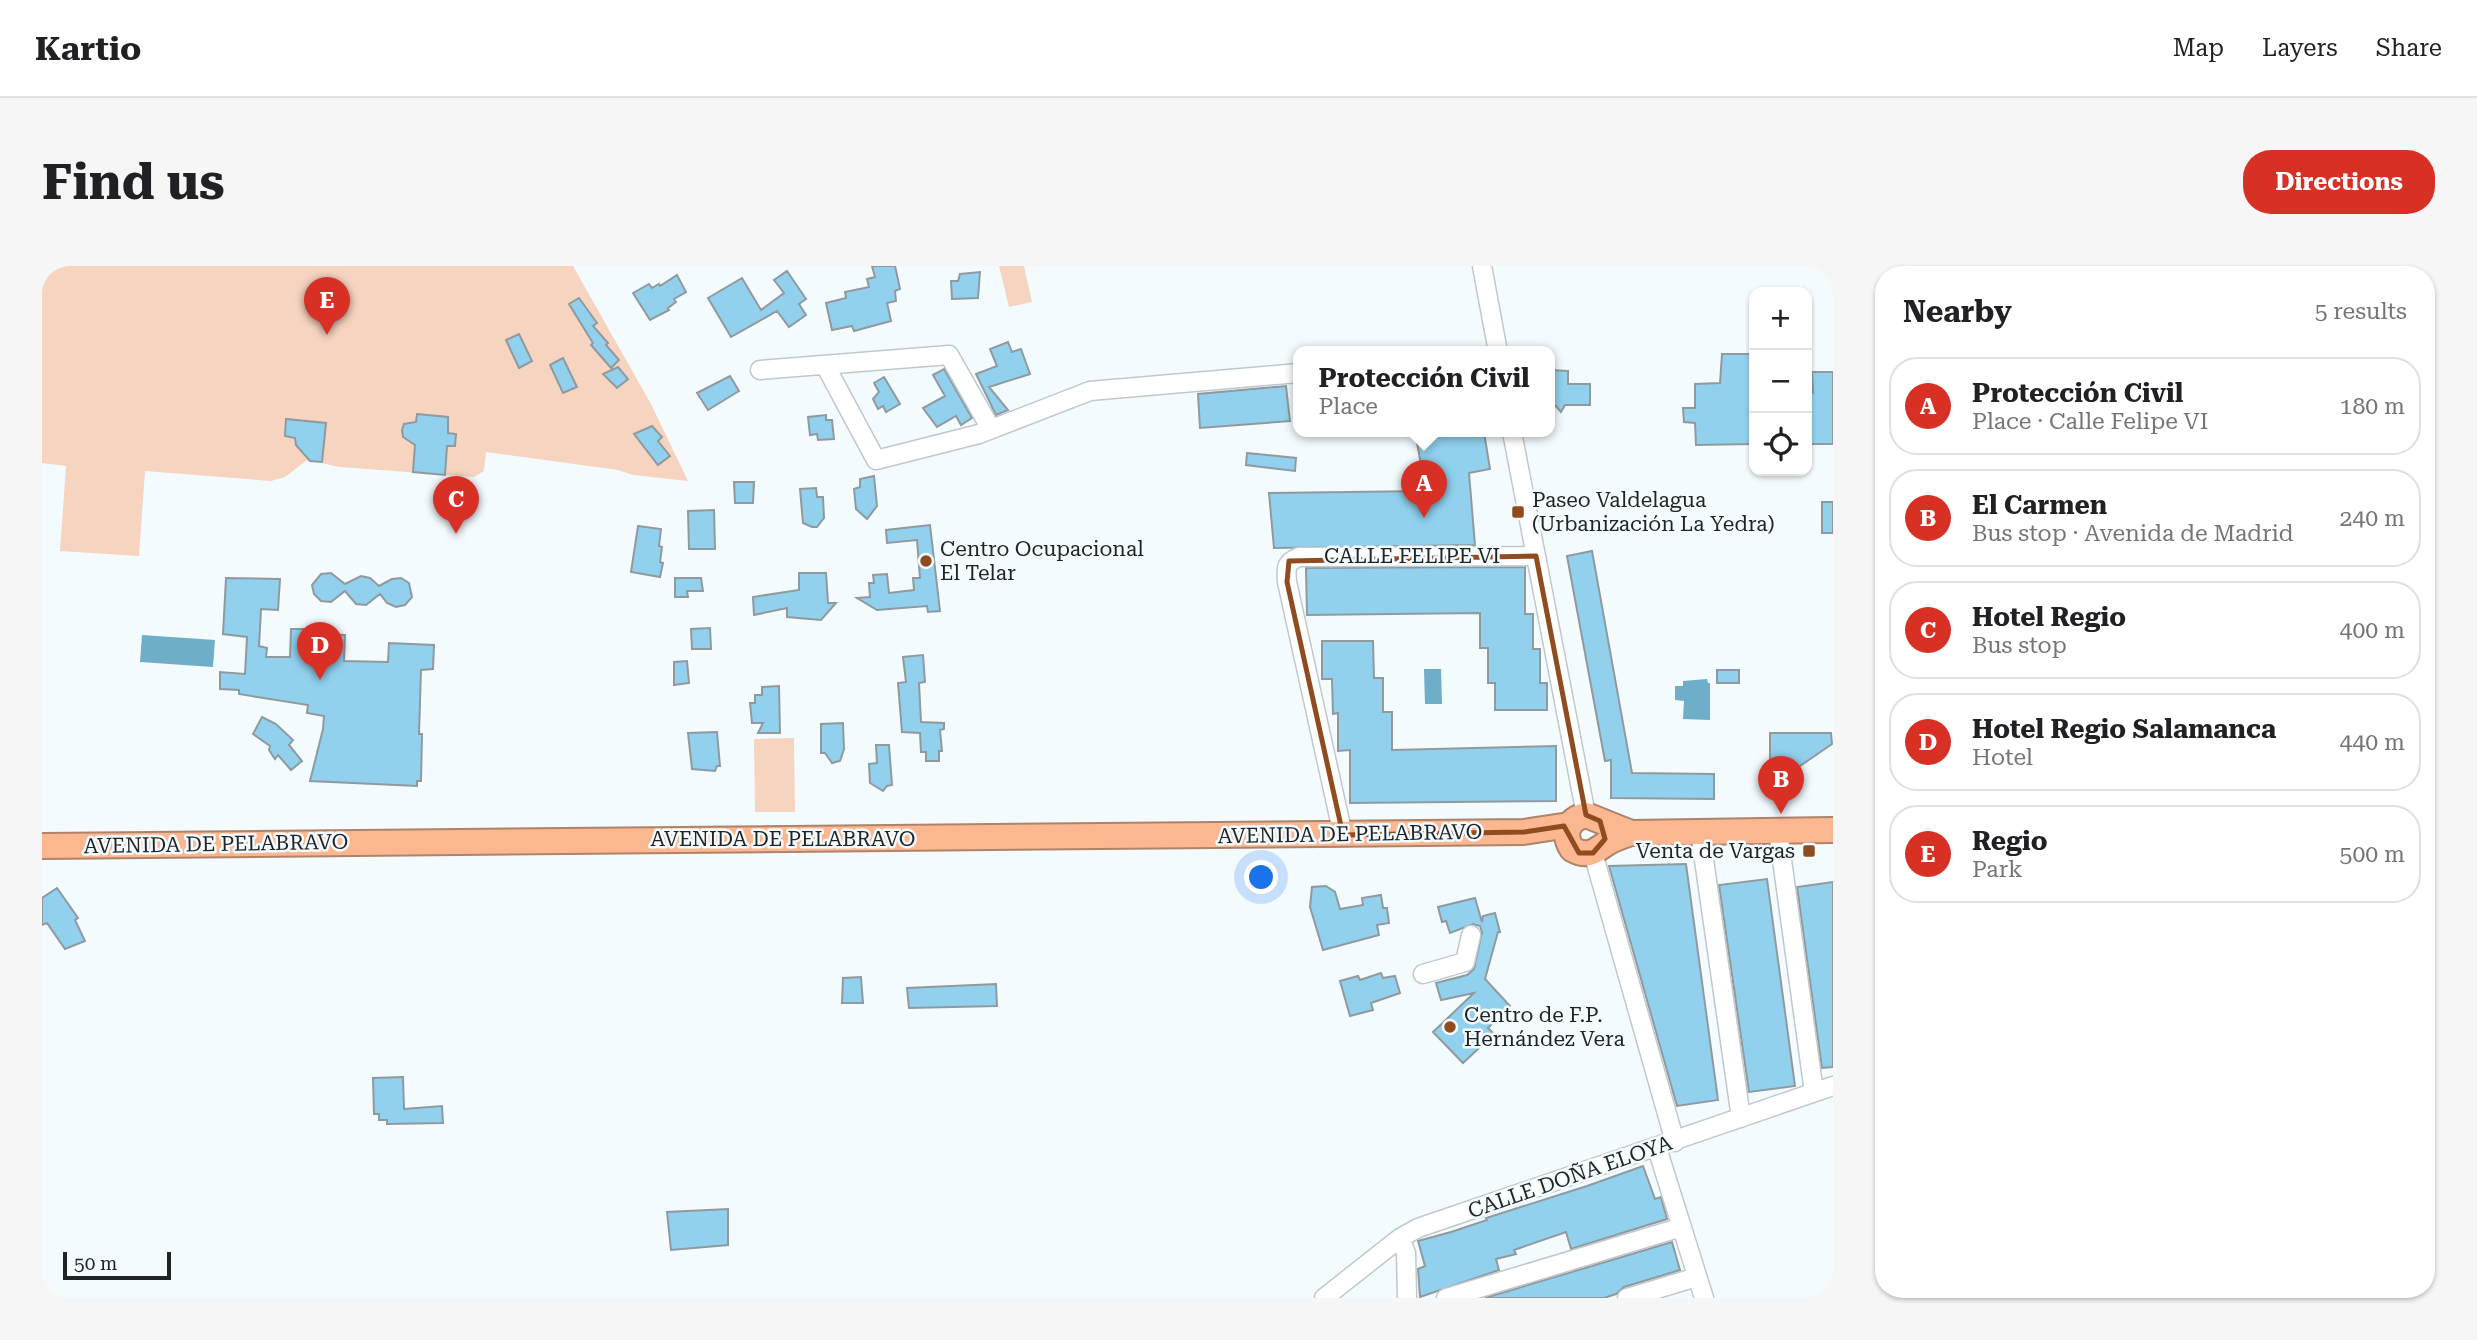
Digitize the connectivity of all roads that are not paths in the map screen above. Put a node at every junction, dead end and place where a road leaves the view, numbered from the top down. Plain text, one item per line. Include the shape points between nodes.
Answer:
1 (1482, 266) edge
2 (1497, 346) edge
3 (825, 365) junction
4 (760, 370) dead end
5 (1293, 373) edge
6 (991, 429) junction
7 (1513, 437) edge
8 (1536, 556) junction
9 (1833, 830) edge
10 (1778, 831) junction
11 (1700, 832) junction
12 (1587, 834) junction
13 (1343, 835) junction
14 (42, 846) edge
15 (1471, 935) dead end
16 (1423, 974) dead end
17 (1833, 1086) edge
18 (1814, 1092) junction
19 (1741, 1118) junction
20 (1675, 1142) junction
21 (1657, 1147) junction
22 (1682, 1227) junction
23 (1400, 1238) junction
24 (1697, 1277) junction
25 (1324, 1298) edge
26 (1407, 1298) edge
27 (1446, 1298) edge
28 (1627, 1298) edge
29 (1704, 1298) edge

1 - 2 street
3 - 4 street
3 - 6 street via 948,355
3 - 6 street via 876,460
5 - 6 street via 1090,391
7 - 8 street
8 - 12 street
8 - 13 street, CALLE FELIPE VI via 1299,557 1289,561 1287,582
9 - 10 highway
10 - 11 highway
10 - 18 street
11 - 12 highway
11 - 19 street
12 - 13 highway, AVENIDA DE PELABRAVO
12 - 20 street
13 - 14 highway, AVENIDA DE PELABRAVO
15 - 16 street via 1465,962
17 - 18 street, CALLE DOÑA ELOYA
18 - 19 street, CALLE DOÑA ELOYA
19 - 20 street, CALLE DOÑA ELOYA
20 - 21 street, CALLE DOÑA ELOYA
21 - 22 street
21 - 23 street, CALLE DOÑA ELOYA
22 - 24 street
22 - 27 street
23 - 25 street, CALLE DOÑA ELOYA
23 - 26 street via 1406,1253
24 - 28 street
24 - 29 street

